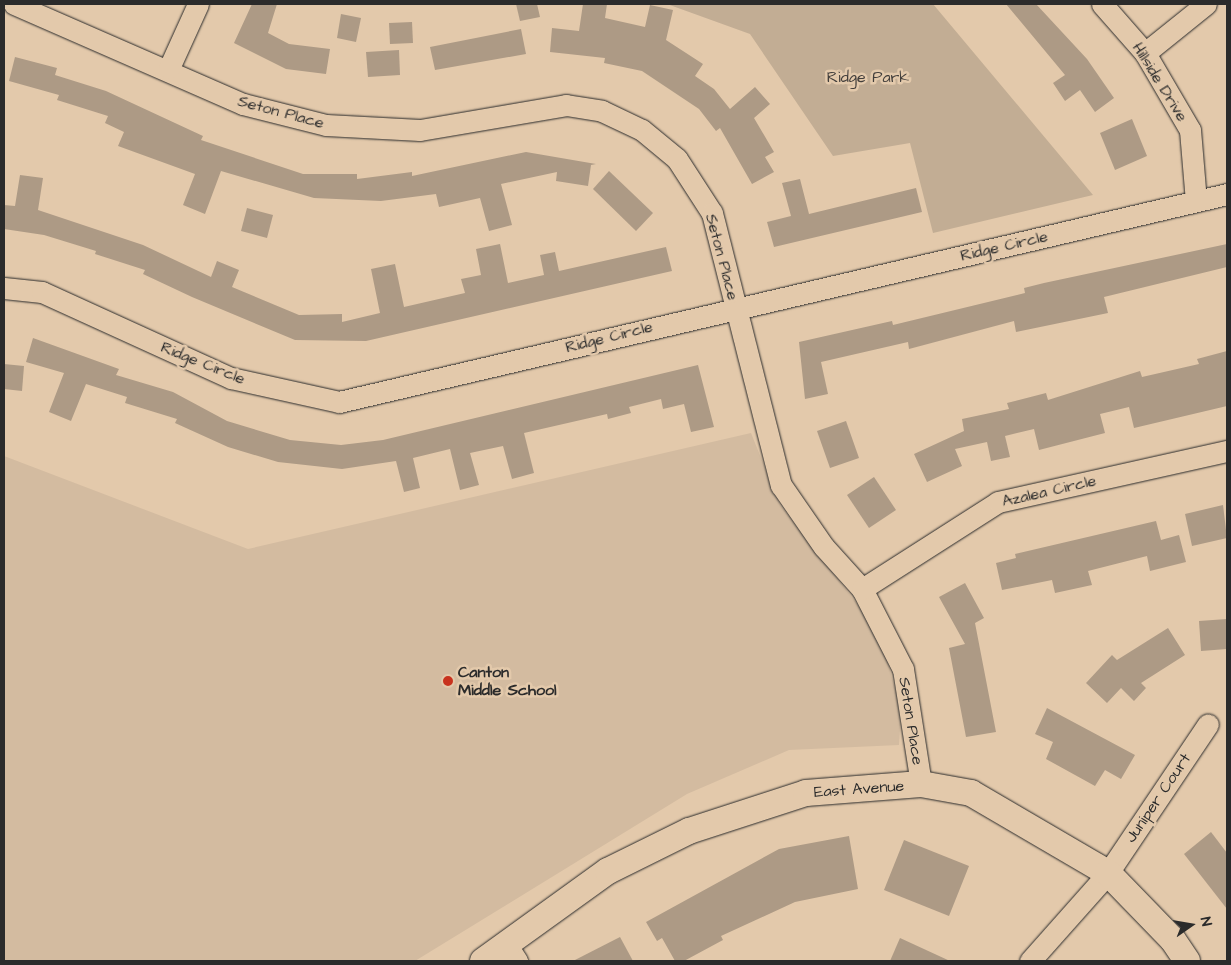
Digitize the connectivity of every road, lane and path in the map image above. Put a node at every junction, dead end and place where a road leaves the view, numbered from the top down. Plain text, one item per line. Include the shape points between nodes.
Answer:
1 (14, 4) edge
2 (198, 4) edge
3 (1102, 4) edge
4 (1206, 4) edge
5 (1145, 53) junction
6 (169, 68) junction
7 (1227, 194) edge
8 (1196, 201) junction
9 (4, 288) edge
10 (735, 306) junction
11 (1227, 451) edge
12 (862, 589) junction
13 (1208, 724) dead end
14 (921, 784) junction
15 (1108, 873) junction
16 (513, 954) edge
17 (483, 961) edge
18 (1030, 961) edge
19 (1187, 961) edge

1 - 6 street, Seton Place
2 - 6 street
3 - 5 street, Hillside Drive
4 - 5 street
5 - 8 street, Hillside Drive via 1190,130
6 - 10 street, Seton Place via 243,104 326,125 420,130 566,105 602,111 642,130 676,159 697,185 712,213
7 - 8 street, Ridge Circle
8 - 10 street, Ridge Circle
9 - 10 street, Ridge Circle via 42,292 231,378 339,402
10 - 12 street, Seton Place via 781,485 824,547
11 - 12 street, Azalea Circle via 998,502
12 - 14 street, Seton Place via 903,669
13 - 15 street, Juniper Court
14 - 15 street, East Avenue via 971,793
14 - 16 street, East Avenue via 806,793 689,831 608,871
15 - 18 street, Juniper Court
15 - 19 street, East Avenue via 1174,940
16 - 17 street, East Avenue

